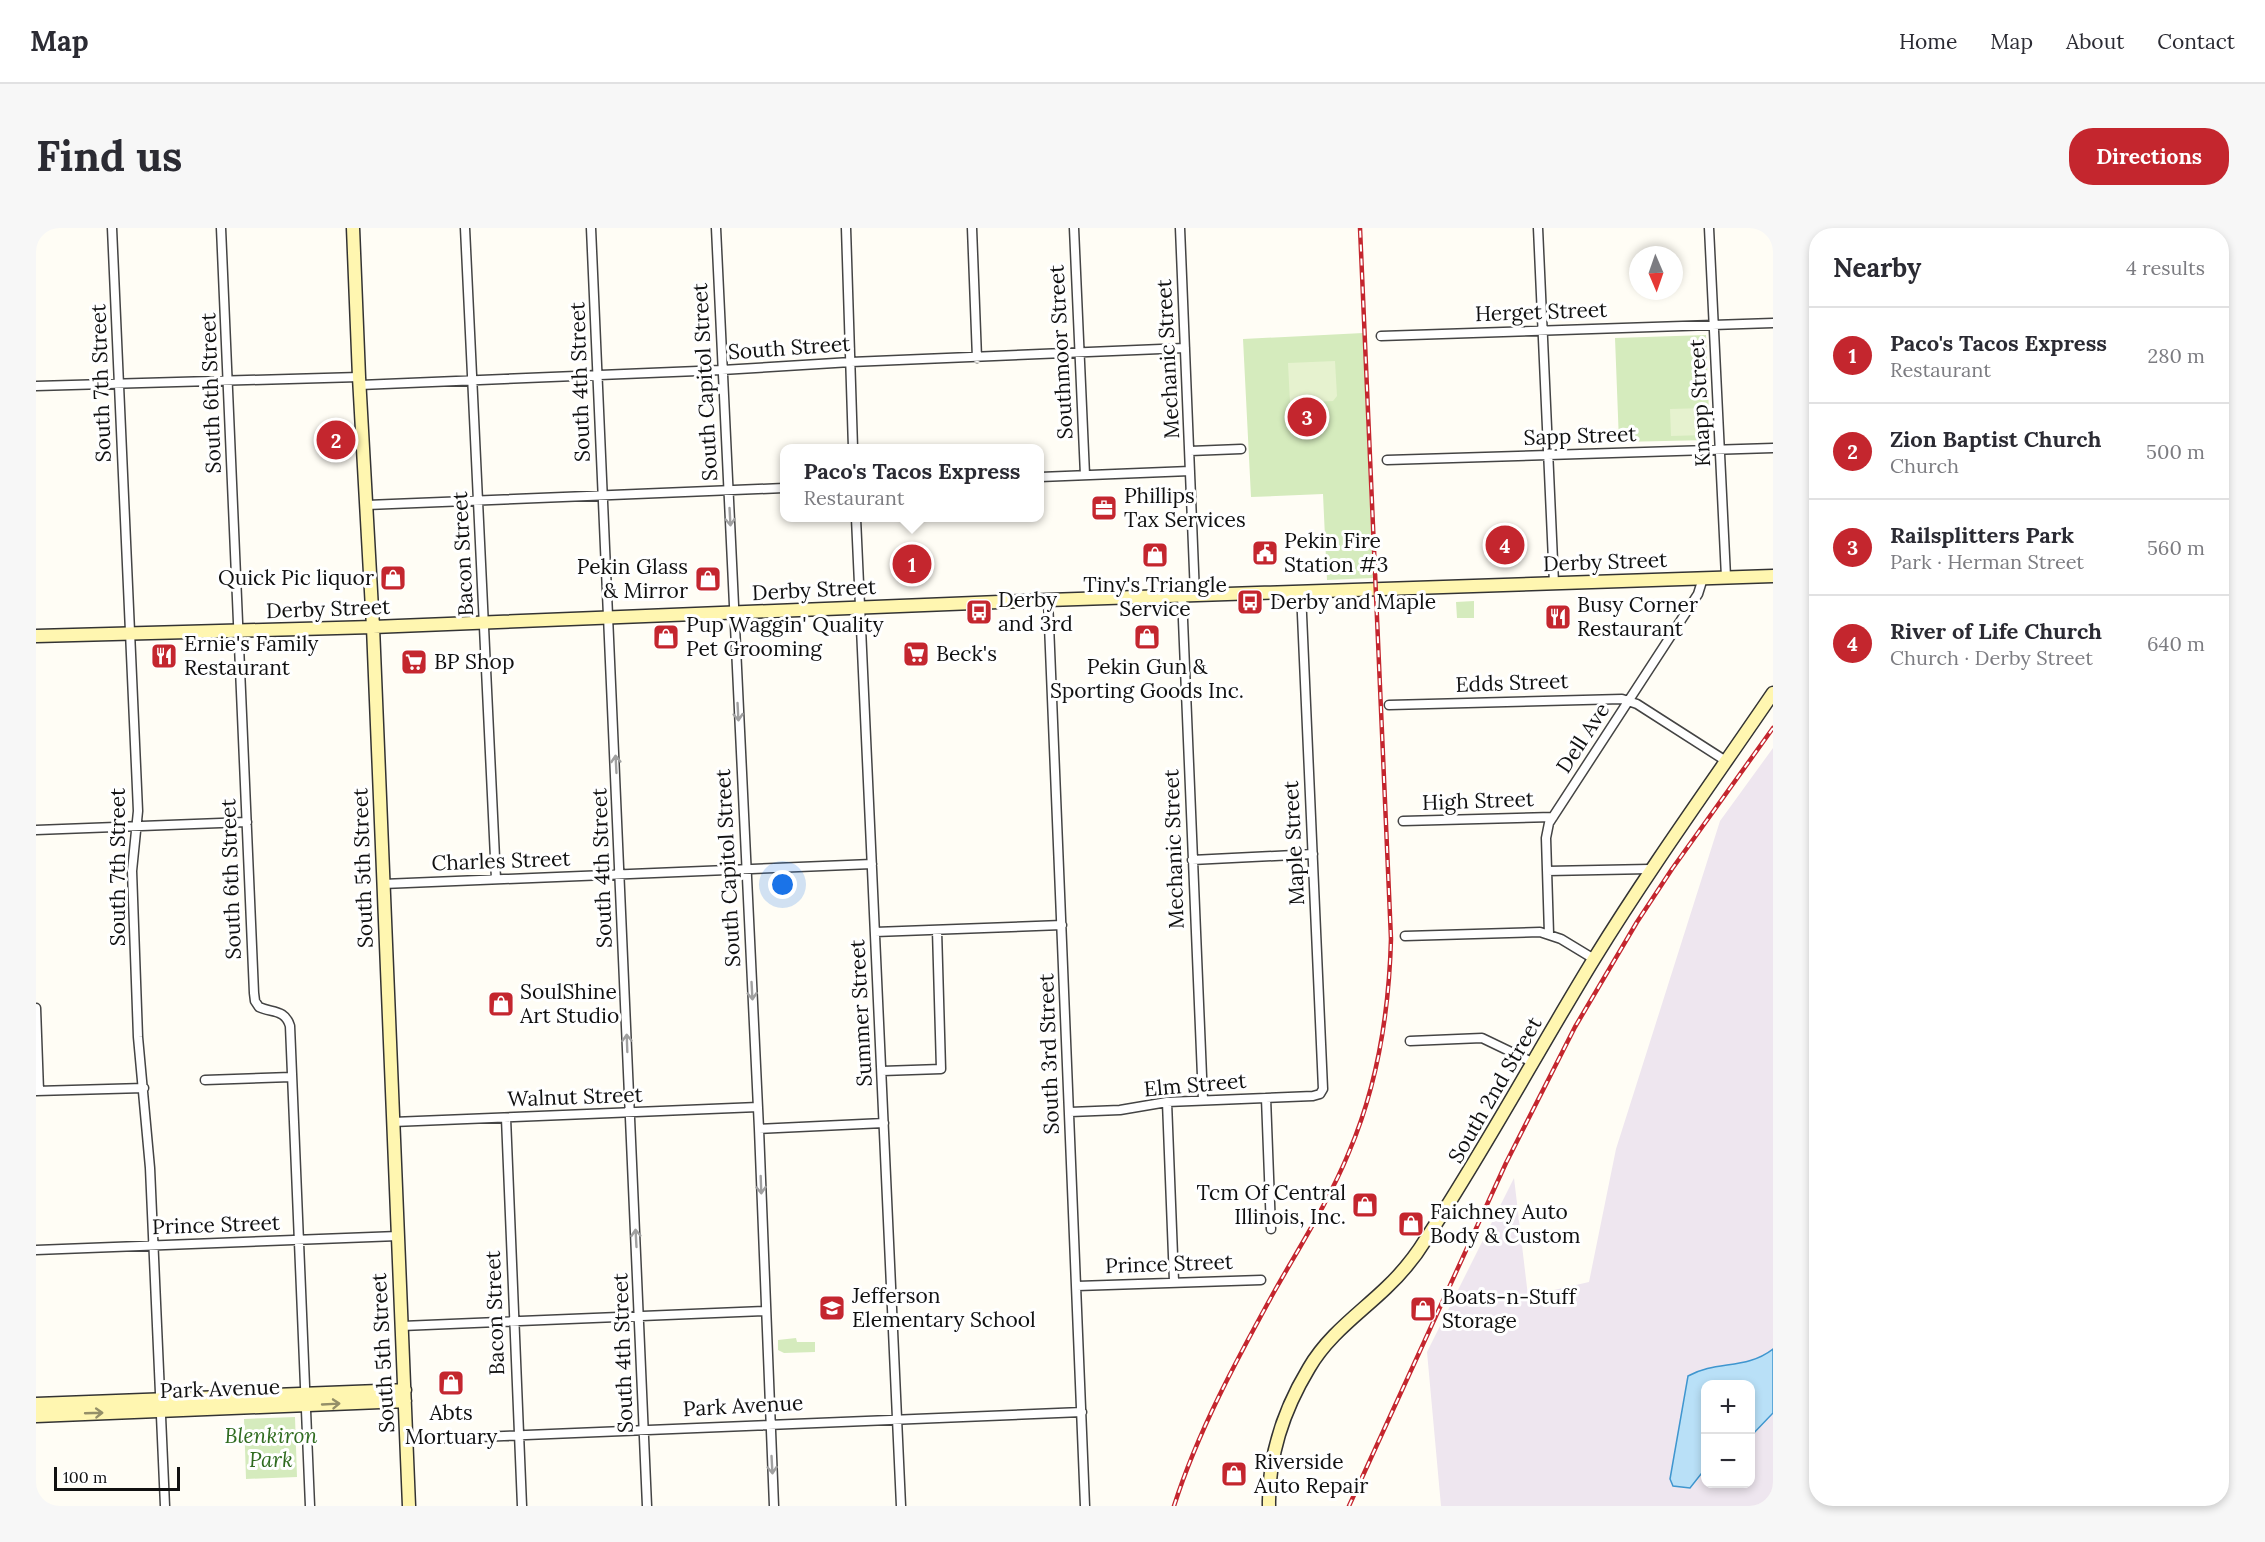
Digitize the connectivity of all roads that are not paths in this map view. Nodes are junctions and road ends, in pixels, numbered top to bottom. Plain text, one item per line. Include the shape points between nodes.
1 (112, 228) edge
2 (221, 228) edge
3 (353, 228) edge
4 (465, 228) edge
5 (591, 228) edge
6 (716, 228) edge
7 (846, 228) edge
8 (972, 228) edge
9 (1074, 228) edge
10 (1180, 228) edge
11 (1538, 228) edge
12 (1709, 228) edge
13 (1773, 323) edge
14 (1714, 325) junction
15 (1542, 330) junction
16 (1381, 336) dead end
17 (1185, 348) junction
18 (1079, 353) junction
19 (977, 358) junction
20 (851, 362) junction
21 (722, 370) junction
22 (598, 375) junction
23 (472, 380) junction
24 (228, 381) junction
25 (359, 381) junction
26 (119, 384) junction
27 (36, 386) edge
28 (853, 444) edge
29 (1773, 448) edge
30 (1241, 449) dead end
31 (1720, 449) junction
32 (1190, 451) junction
33 (1548, 455) junction
34 (1388, 460) dead end
35 (1190, 471) junction
36 (1085, 475) junction
37 (1044, 477) edge
38 (780, 488) edge
39 (729, 491) junction
40 (603, 496) junction
41 (479, 501) junction
42 (367, 505) junction
43 (856, 522) edge
44 (1773, 576) edge
45 (1726, 577) junction
46 (1703, 578) junction
47 (1554, 583) junction
48 (1301, 592) junction
49 (1182, 596) junction
50 (1195, 596) junction
51 (1048, 600) junction
52 (862, 608) junction
53 (733, 613) junction
54 (609, 618) junction
55 (485, 623) junction
56 (373, 627) junction
57 (239, 631) junction
58 (130, 634) junction
59 (36, 636) edge
60 (1773, 693) edge
61 (1629, 700) junction
62 (1389, 705) dead end
63 (1726, 761) junction
64 (1553, 817) junction
65 (1403, 821) dead end
66 (247, 822) junction
67 (137, 826) junction
68 (36, 830) edge
69 (1313, 854) junction
70 (1192, 860) junction
71 (872, 864) junction
72 (1650, 869) junction
73 (746, 870) junction
74 (1547, 871) junction
75 (621, 874) junction
76 (496, 879) junction
77 (383, 884) junction
78 (1062, 926) junction
79 (937, 930) junction
80 (875, 932) junction
81 (1549, 934) junction
82 (1405, 936) dead end
83 (1594, 959) junction
84 (36, 1008) edge
85 (1410, 1041) dead end
86 (1534, 1063) junction
87 (882, 1071) junction
88 (291, 1077) junction
89 (205, 1080) dead end
90 (144, 1088) junction
91 (38, 1091) edge
92 (1321, 1092) joint
93 (1266, 1098) junction
94 (1203, 1100) junction
95 (1167, 1102) junction
96 (758, 1107) junction
97 (1070, 1112) junction
98 (630, 1113) junction
99 (506, 1118) junction
100 (393, 1122) junction
101 (884, 1123) junction
102 (759, 1129) junction
103 (1271, 1229) dead end
104 (398, 1236) junction
105 (299, 1239) junction
106 (154, 1246) junction
107 (36, 1250) edge
108 (1261, 1280) dead end
109 (1174, 1281) junction
110 (1077, 1286) junction
111 (765, 1311) junction
112 (640, 1317) junction
113 (513, 1322) junction
114 (402, 1326) junction
115 (405, 1395) junction
116 (306, 1399) junction
117 (36, 1404) edge
118 (160, 1405) junction
119 (1082, 1412) junction
120 (36, 1416) edge
121 (896, 1419) junction
122 (770, 1424) junction
123 (645, 1430) junction
124 (519, 1436) junction
125 (407, 1440) junction
126 (165, 1506) edge
127 (310, 1506) edge
128 (410, 1506) edge
129 (522, 1506) edge
130 (647, 1506) edge
131 (774, 1506) edge
132 (901, 1506) edge
133 (1085, 1506) edge
134 (1269, 1506) edge

1 - 26 street, South 7th Street
2 - 24 street, South 6th Street
3 - 25 main road, South 5th Street
4 - 23 street, Bacon Street
5 - 22 street, South 4th Street
6 - 21 street, South Capitol Street
7 - 20 street
8 - 19 street
9 - 18 street, Southmoor Street
10 - 17 street, Mechanic Street
11 - 15 street
12 - 14 street, Knapp Street
13 - 14 street, Herget Street
14 - 15 street, Herget Street
14 - 31 street, Knapp Street
15 - 16 street, Herget Street
15 - 33 street
17 - 18 street, South Street
17 - 32 street, Mechanic Street
18 - 19 street, South Street
18 - 36 street, Southmoor Street
19 - 20 street, South Street
20 - 21 street, South Street
20 - 28 street
21 - 22 street, South Street
21 - 39 street, South Capitol Street
22 - 23 street, South Street
22 - 40 street, South 4th Street
23 - 25 street, South Street
23 - 41 street, Bacon Street
24 - 25 street, South Street
24 - 26 street, South Street
24 - 57 street, South 6th Street
25 - 42 main road, South 5th Street
26 - 27 street, South Street
26 - 58 street, South 7th Street
29 - 31 street, Sapp Street
30 - 32 street
31 - 33 street, Sapp Street
31 - 45 street, Knapp Street
32 - 35 street, Mechanic Street
33 - 34 street, Sapp Street
33 - 47 street
35 - 36 street
35 - 50 street, Mechanic Street
36 - 37 street
38 - 39 street
39 - 40 street
39 -> 53 street, South Capitol Street
40 - 41 street
40 - 54 street, South 4th Street
41 - 42 street
41 - 55 street, Bacon Street
42 - 56 main road, South 5th Street
43 - 52 street, Summer Street
44 - 45 main road, Derby Street
45 - 46 main road, Derby Street
46 - 47 main road, Derby Street
46 - 61 street, Dell Ave via 1698,594
47 - 48 main road, Derby Street
48 - 50 main road, Derby Street
48 - 69 street, Maple Street
49 - 50 main road, Derby Street
49 - 51 main road, Derby Street
49 - 70 street, Mechanic Street
51 - 52 main road, Derby Street
51 - 78 street, South 3rd Street
52 - 53 main road, Derby Street
52 - 71 street, Summer Street
53 - 54 main road, Derby Street
53 -> 73 street, South Capitol Street
54 - 55 main road, Derby Street
75 -> 54 street, South 4th Street
55 - 56 main road, Derby Street
55 - 76 street, Bacon Street
56 - 57 main road, Derby Street
56 - 77 main road, South 5th Street
57 - 58 main road, Derby Street
57 - 66 street, South 6th Street
58 - 59 main road, Derby Street
58 - 67 street, South 7th Street
60 - 63 main road, South 2nd Street
61 - 62 street, Edds Street
61 - 63 street, Edds Street
61 - 64 street, Dell Ave
63 - 72 main road, South 2nd Street
64 - 65 street, High Street
64 - 74 street, Dell Ave via 1546,837
66 - 67 street
66 - 88 street, South 6th Street via 255,1000 262,1009 281,1012 288,1018
67 - 68 street
67 - 90 street, South 7th Street via 132,871 138,1037
69 - 70 street
69 - 92 street, Maple Street
70 - 94 street, Mechanic Street
71 - 73 street, Charles Street
71 - 80 street, Summer Street
72 - 74 street
72 - 83 main road, South 2nd Street
73 - 75 street, Charles Street
73 -> 96 street, South Capitol Street
74 - 81 street, Dell Ave
75 - 76 street, Charles Street
98 -> 75 street, South 4th Street
76 - 77 street, Charles Street
77 - 100 main road, South 5th Street
78 - 79 street
78 - 97 street, South 3rd Street
79 - 80 street
79 - 87 street via 940,1069
80 - 87 street, Summer Street
81 - 82 street
81 - 83 street
83 - 86 main road, South 2nd Street
84 - 91 street
85 - 86 street via 1480,1038
86 - 134 main road, South 2nd Street via 1419,1250 1397,1277 1333,1337 1310,1366 1288,1407 1275,1444
87 - 101 street, Summer Street
88 - 89 street
88 - 105 street, South 6th Street
90 - 91 street
90 - 106 street, South 7th Street
92 - 93 street, Elm Street via 1313,1096
93 - 94 street, Elm Street
93 - 103 street
94 - 95 street, Elm Street
95 - 97 street, Elm Street via 1120,1110
95 - 109 street
96 - 98 street, Walnut Street
96 - 102 street, South Capitol Street
97 - 110 street, South 3rd Street
98 - 99 street, Walnut Street
112 -> 98 street, South 4th Street
99 - 100 street, Walnut Street
99 - 113 street, Bacon Street
100 - 104 main road, South 5th Street
101 - 102 street
101 - 121 street, Summer Street
102 -> 111 street, South Capitol Street
104 - 105 street, Prince Street
104 - 114 main road, South 5th Street
105 - 106 street, Prince Street
105 - 116 street, South 6th Street
106 - 107 street, Prince Street
106 - 118 street, South 7th Street
108 - 109 street, Prince Street
109 - 110 street, Prince Street
110 - 119 street, South 3rd Street
111 - 112 street
111 - 122 street, South Capitol Street
112 - 113 street
112 - 123 street, South 4th Street
113 - 114 street
113 - 124 street, Bacon Street
114 - 115 main road, South 5th Street
115 - 116 main road, Park Avenue
115 - 125 main road, South 5th Street
116 - 118 main road, Park Avenue
116 - 127 street, South 6th Street
117 - 118 main road, Park Avenue
120 -> 118 main road, Park Avenue
118 - 126 street, South 7th Street
119 - 121 street, Park Avenue
119 - 133 street, South 3rd Street
121 - 122 street, Park Avenue
121 - 132 street, Summer Street
122 - 123 street, Park Avenue
122 -> 131 street, South Capitol Street
123 - 124 street, Park Avenue
123 - 130 street, South 4th Street
124 - 125 street, Park Avenue
124 - 129 street, Bacon Street
125 - 128 main road, South 5th Street

